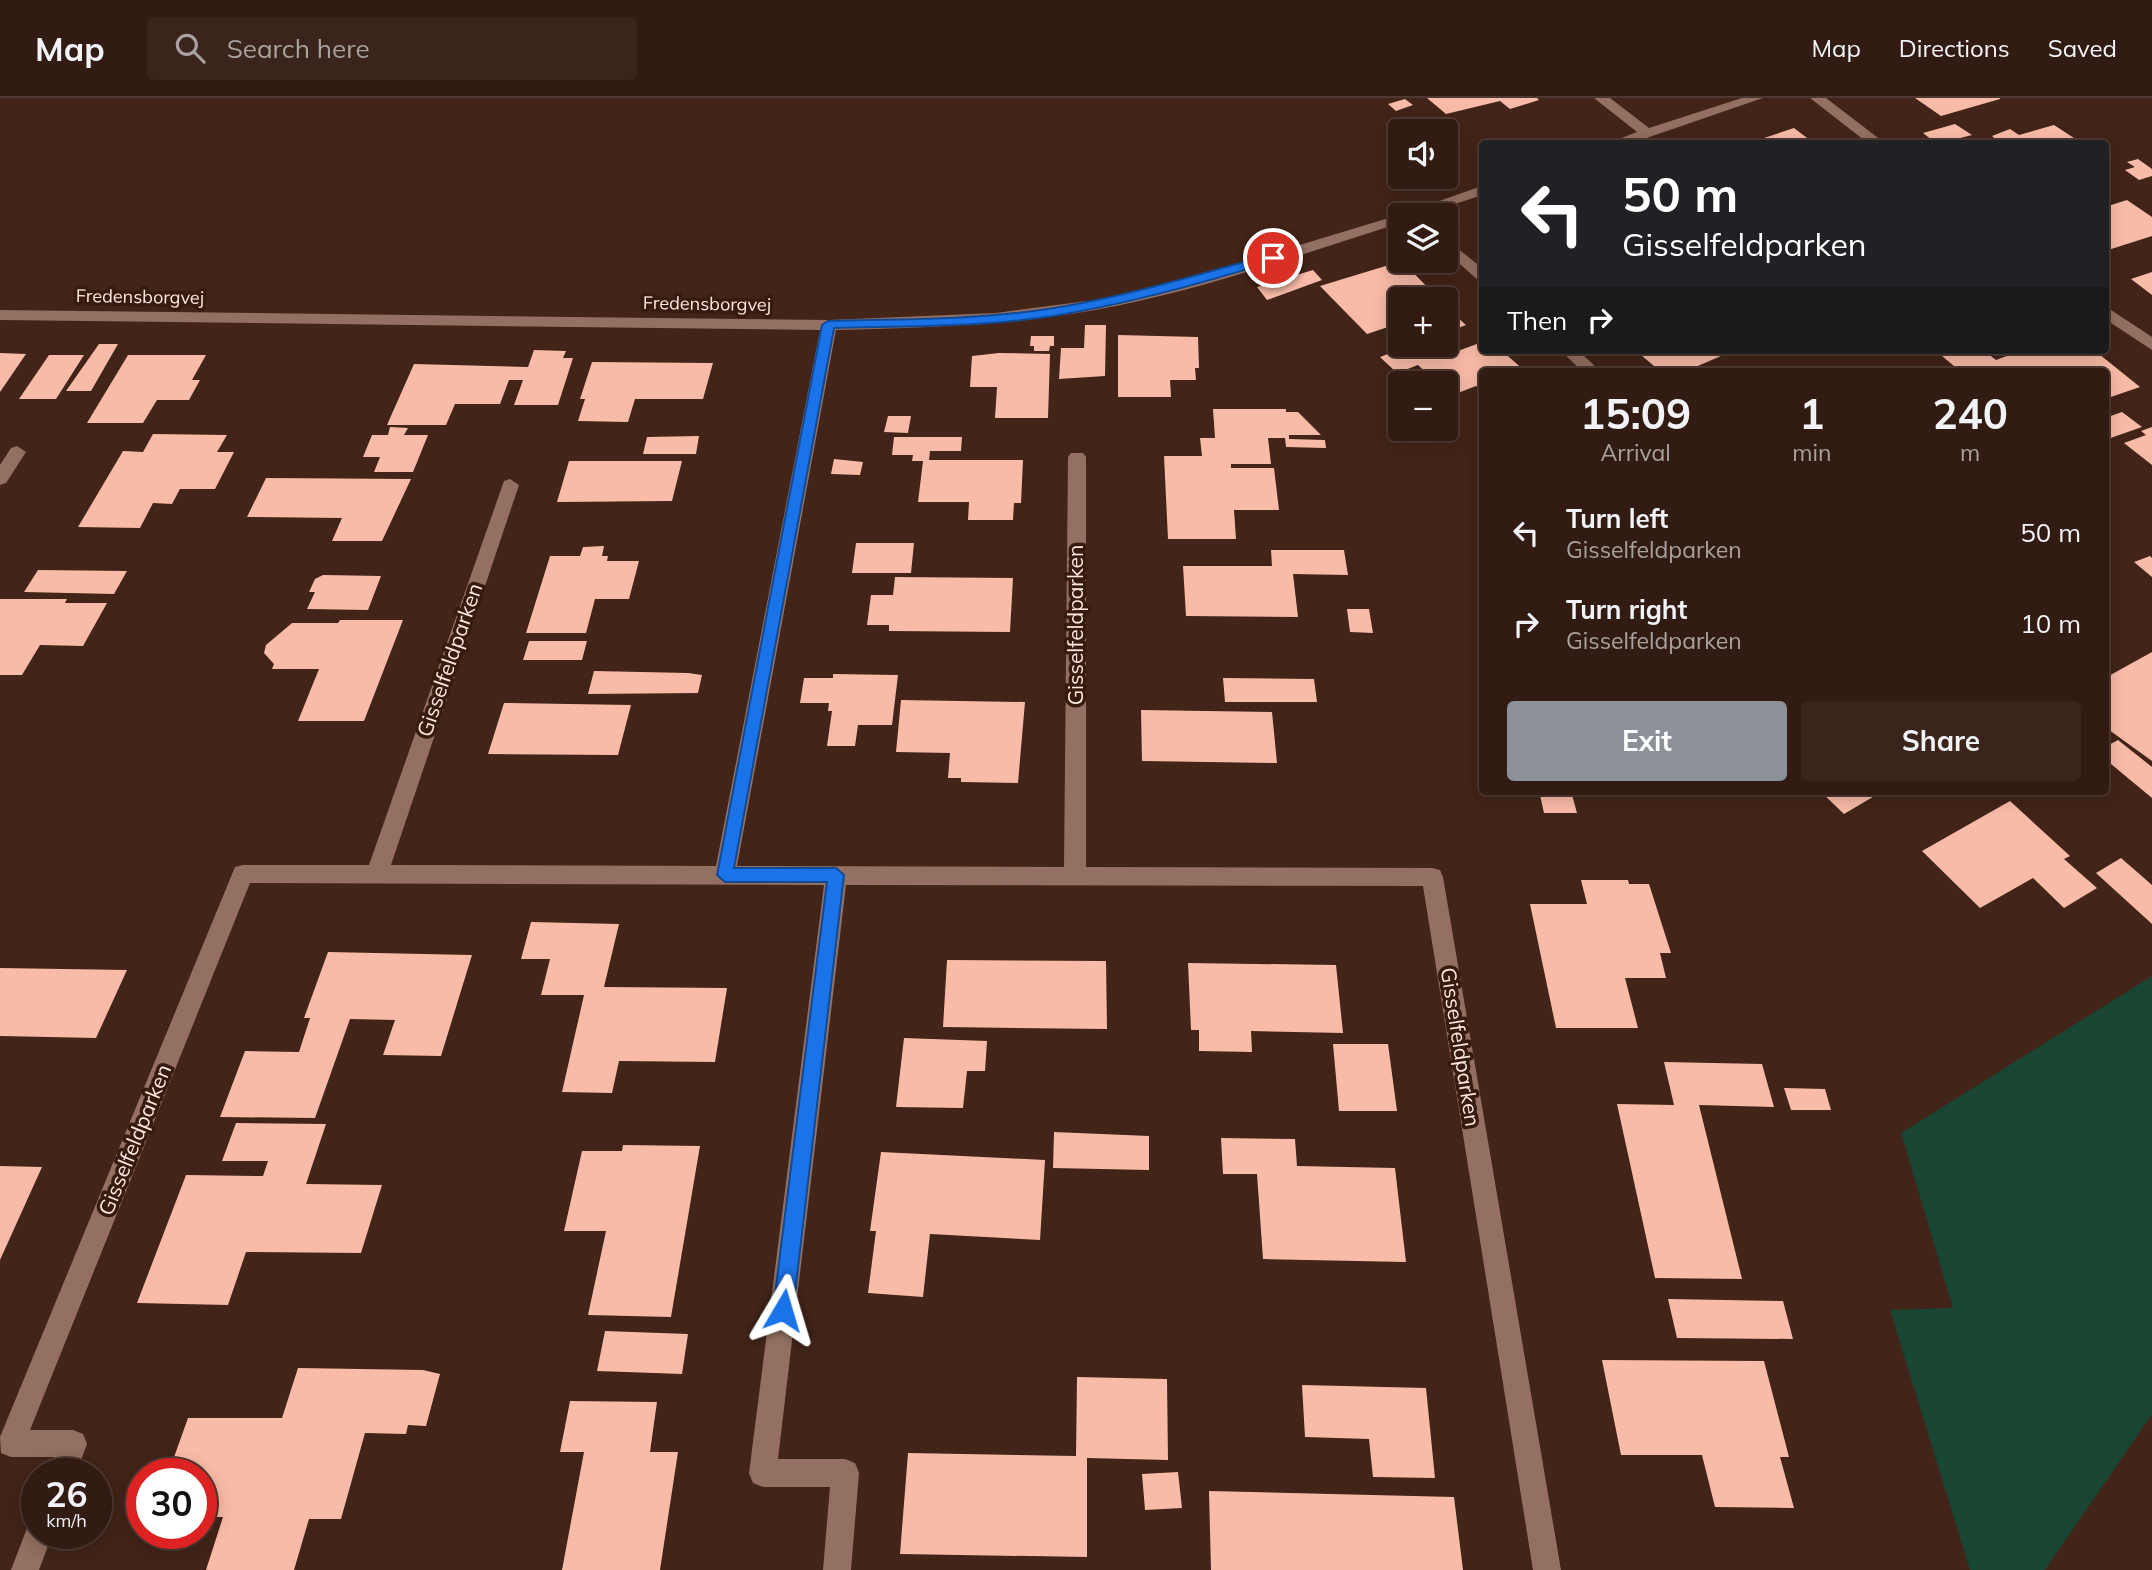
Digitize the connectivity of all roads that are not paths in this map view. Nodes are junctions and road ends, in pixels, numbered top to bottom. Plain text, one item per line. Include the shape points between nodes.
1 (1601, 98) edge
2 (1756, 98) edge
3 (1817, 98) edge
4 (1646, 132) junction
5 (1624, 140) edge
6 (1874, 140) edge
7 (1479, 191) edge
8 (1445, 203) edge
9 (1388, 222) edge
10 (1458, 255) edge
11 (1479, 273) edge
12 (2109, 314) edge
13 (0, 315) edge
14 (828, 325) junction
15 (2152, 345) edge
16 (1573, 354) edge
17 (1589, 368) edge
18 (17, 452) dead end
19 (1077, 457) dead end
20 (0, 479) edge
21 (510, 485) dead end
22 (377, 874) junction
23 (725, 875) junction
24 (836, 875) junction
25 (1075, 876) junction
26 (68, 1458) edge
27 (33, 1549) edge
28 (24, 1570) edge
29 (837, 1570) edge
30 (1547, 1570) edge

1 - 4 street
2 - 4 street
3 - 6 street
4 - 5 street
7 - 8 street
9 - 14 street, Fredensborgvej via 1196,281 1052,312
10 - 11 street
12 - 15 street
13 - 14 street, Fredensborgvej
14 - 23 street
16 - 17 street
18 - 20 street
19 - 25 street, Gisselfeldparken
21 - 22 street, Gisselfeldparken
22 - 23 street, Gisselfeldparken
22 - 26 street, Gisselfeldparken via 243,874 11,1443 73,1444
23 - 24 street, Gisselfeldparken
24 - 25 street, Gisselfeldparken
24 - 29 street via 763,1473 845,1473
25 - 30 street, Gisselfeldparken via 1432,877
27 - 28 street

